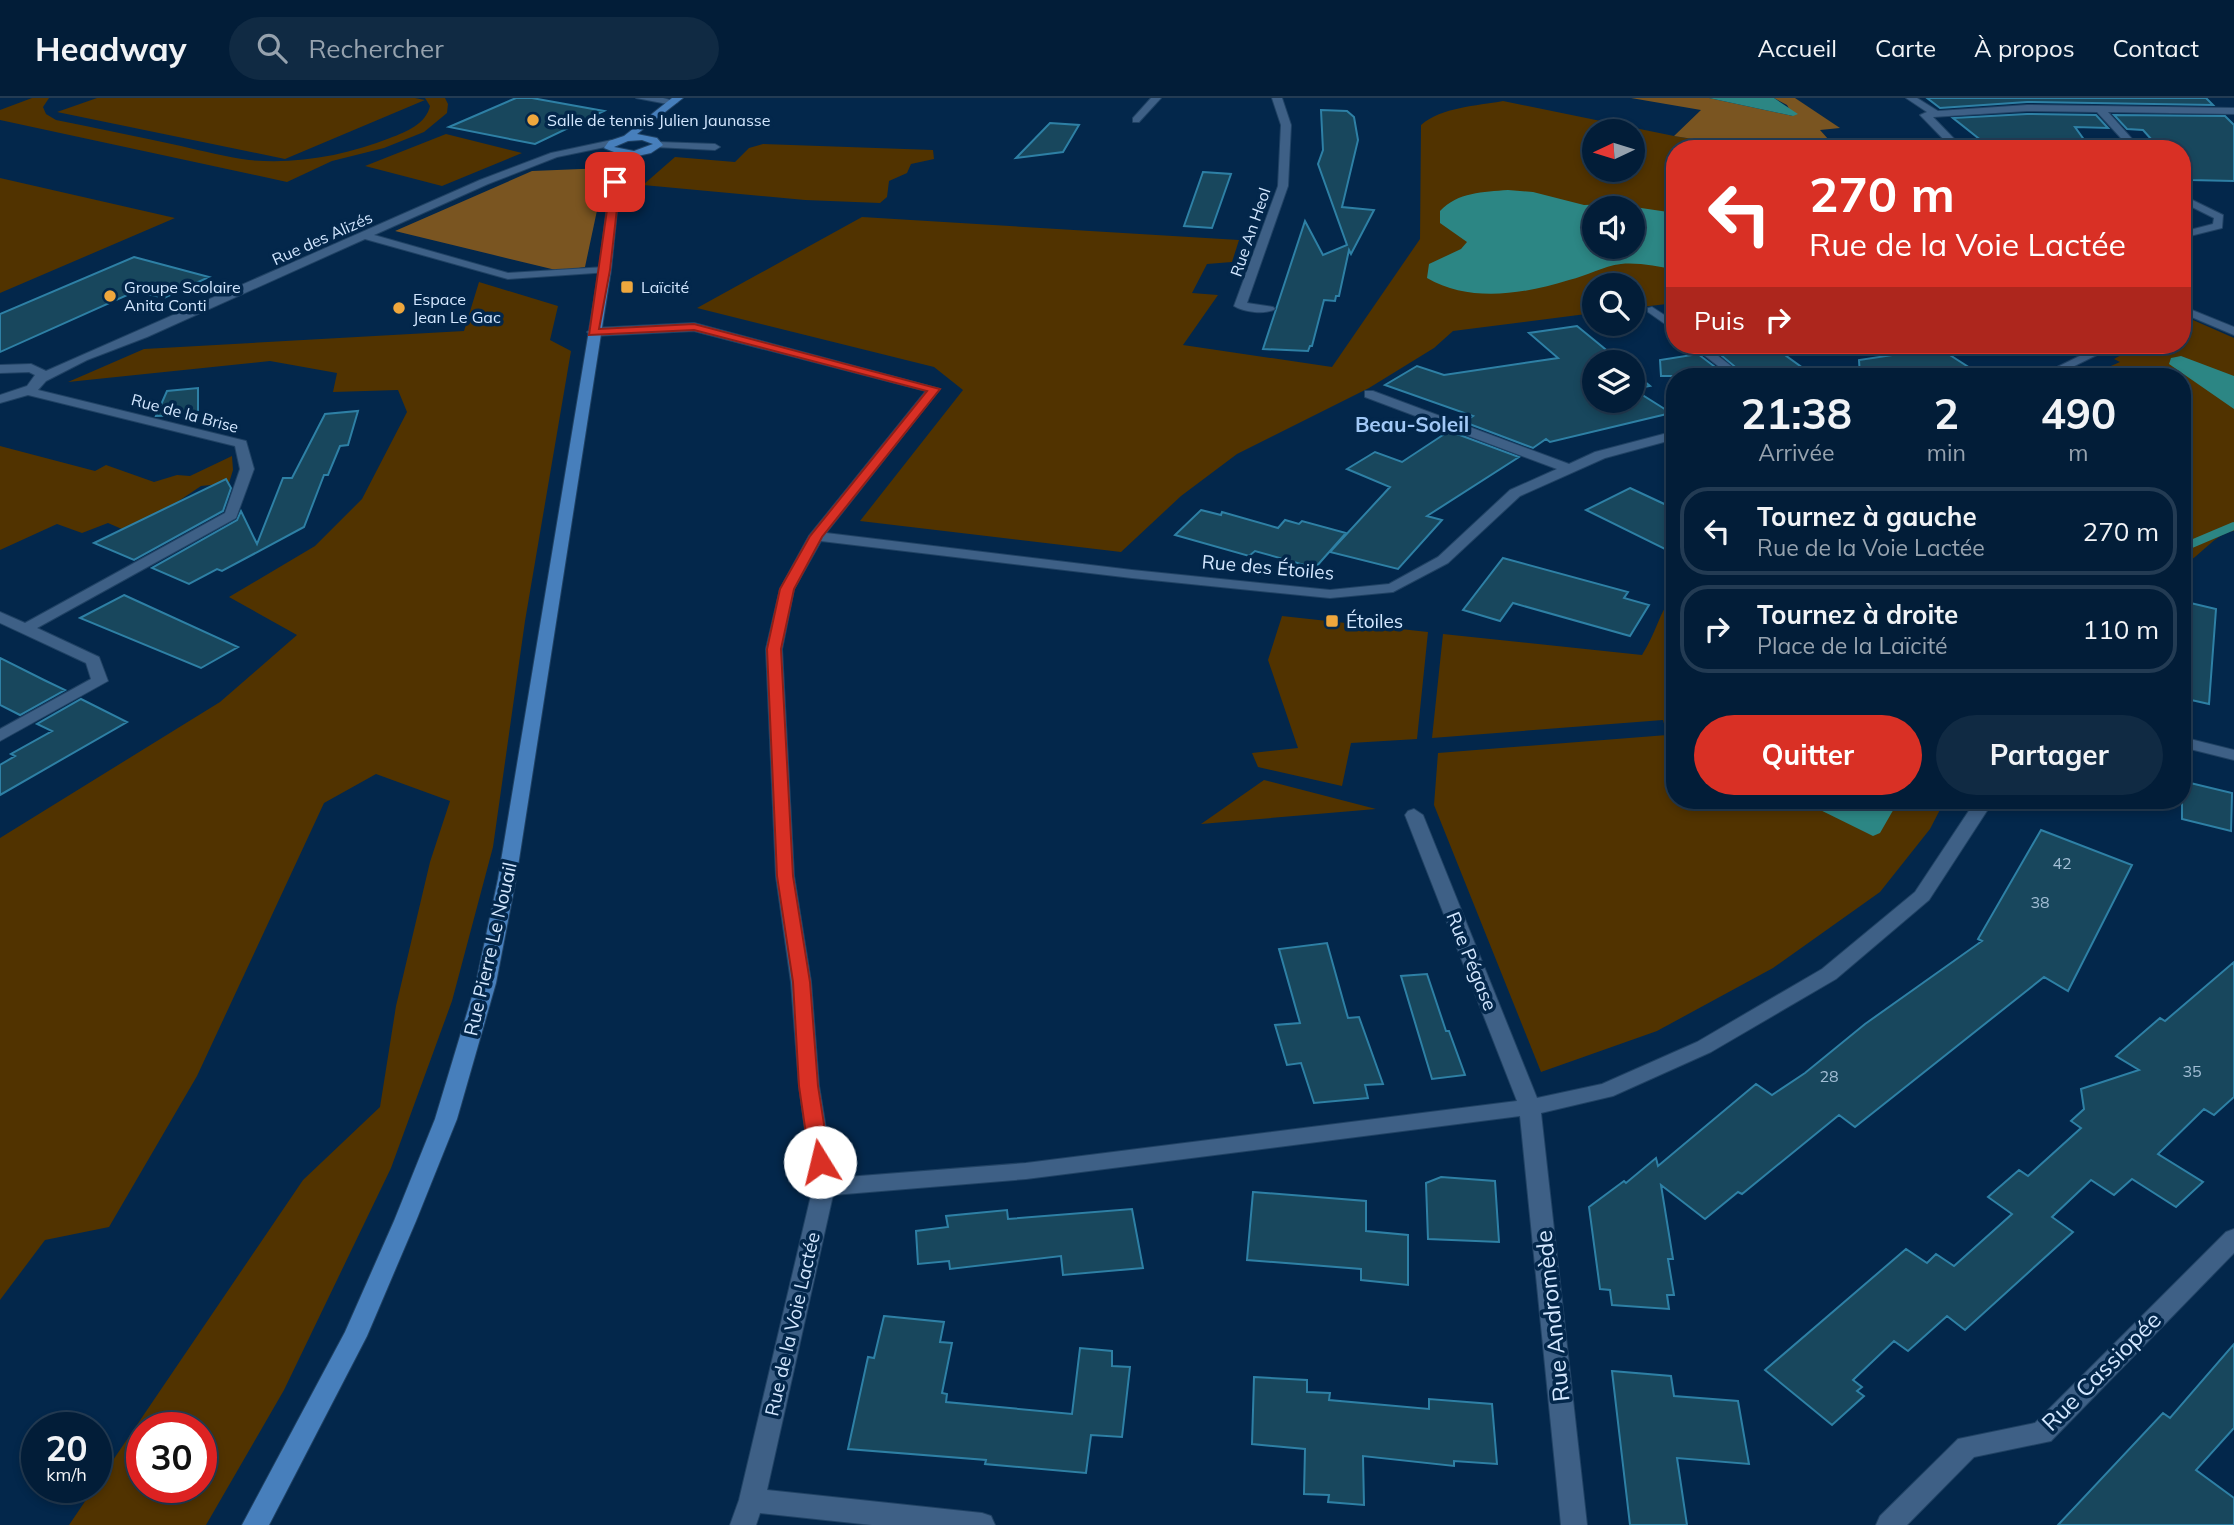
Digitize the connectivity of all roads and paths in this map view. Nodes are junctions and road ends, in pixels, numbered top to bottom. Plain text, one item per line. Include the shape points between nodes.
1 (641, 98) edge
2 (1156, 98) edge
3 (1277, 98) edge
4 (1911, 98) edge
5 (676, 100) edge
6 (2099, 108) junction
7 (2234, 111) edge
8 (1930, 114) junction
9 (1136, 120) dead end
10 (645, 125) junction
11 (626, 138) junction
12 (1952, 140) edge
13 (2128, 140) edge
14 (654, 141) junction
15 (715, 146) dead end
16 (612, 147) junction
17 (630, 154) junction
18 (2191, 203) edge
19 (2191, 233) edge
20 (365, 236) junction
21 (605, 270) junction
22 (1269, 309) dead end
23 (1652, 310) dead end
24 (2191, 313) edge
25 (1666, 321) edge
26 (2234, 331) edge
27 (593, 332) junction
28 (1709, 354) edge
29 (2091, 354) edge
30 (83, 357) junction
31 (31, 368) junction
32 (1727, 368) edge
33 (2062, 368) edge
34 (0, 369) edge
35 (42, 378) junction
36 (27, 391) junction
37 (1369, 394) dead end
38 (0, 399) edge
39 (1666, 437) edge
40 (1567, 468) junction
41 (816, 536) junction
42 (0, 617) edge
43 (26, 628) junction
44 (0, 736) edge
45 (2191, 744) edge
46 (2234, 755) edge
47 (1979, 809) edge
48 (1414, 815) dead end
49 (1530, 1107) junction
50 (824, 1187) junction
51 (2234, 1238) edge
52 (752, 1500) junction
53 (255, 1525) edge
54 (743, 1525) edge
55 (982, 1525) edge
56 (1574, 1525) edge
57 (1889, 1525) edge

1 - 5 street
2 - 9 street
3 - 22 street, Rue An Heol via 1286,125 1283,186 1240,306
4 - 8 street
5 - 10 street
6 - 7 street
6 - 8 street
6 - 13 street
8 - 12 street
10 - 11 street
10 - 14 street
11 - 14 street
11 - 16 street
14 - 15 street
14 - 17 street via 645,152
16 - 17 street
16 - 20 street, Rue des Alizés via 554,155
17 - 21 street via 615,182
18 - 19 street via 2219,217 2218,226
20 - 21 street via 508,276
20 - 30 street, Rue des Alizés
21 - 27 street, Rue Pierre Le Nouail
23 - 25 street
24 - 26 street
27 - 41 street, Rue de la Voie Lactée via 694,327 934,389
27 - 53 street, Rue Pierre Le Nouail via 507,879 482,995 446,1119 405,1221 355,1336
28 - 32 street
29 - 33 street
30 - 31 street, Rue des Alizés
30 - 35 street, Rue des Alizés
31 - 34 street, Rue des Alizés
31 - 35 street
35 - 36 street, Rue des Alizés
36 - 38 street
36 - 43 street, Rue de la Brise via 242,444 247,469 231,515
37 - 40 street
39 - 40 street, Rue des Étoiles
40 - 41 street, Rue des Étoiles via 1515,494 1443,560 1393,588 1330,594
41 - 50 street, Rue de la Voie Lactée via 787,589 774,649 785,876 802,982 809,1086
42 - 43 street
43 - 44 street via 93,660 100,681
45 - 46 street
47 - 49 street via 1922,896 1829,974 1704,1047 1606,1091
48 - 49 street, Rue Pégase
49 - 50 street via 1026,1171
49 - 56 street, Rue Andromède
50 - 52 street, Rue de la Voie Lactée
51 - 57 street, Rue Cassiopée via 2042,1433 1967,1447
52 - 54 street, Rue de la Voie Lactée
52 - 55 street

